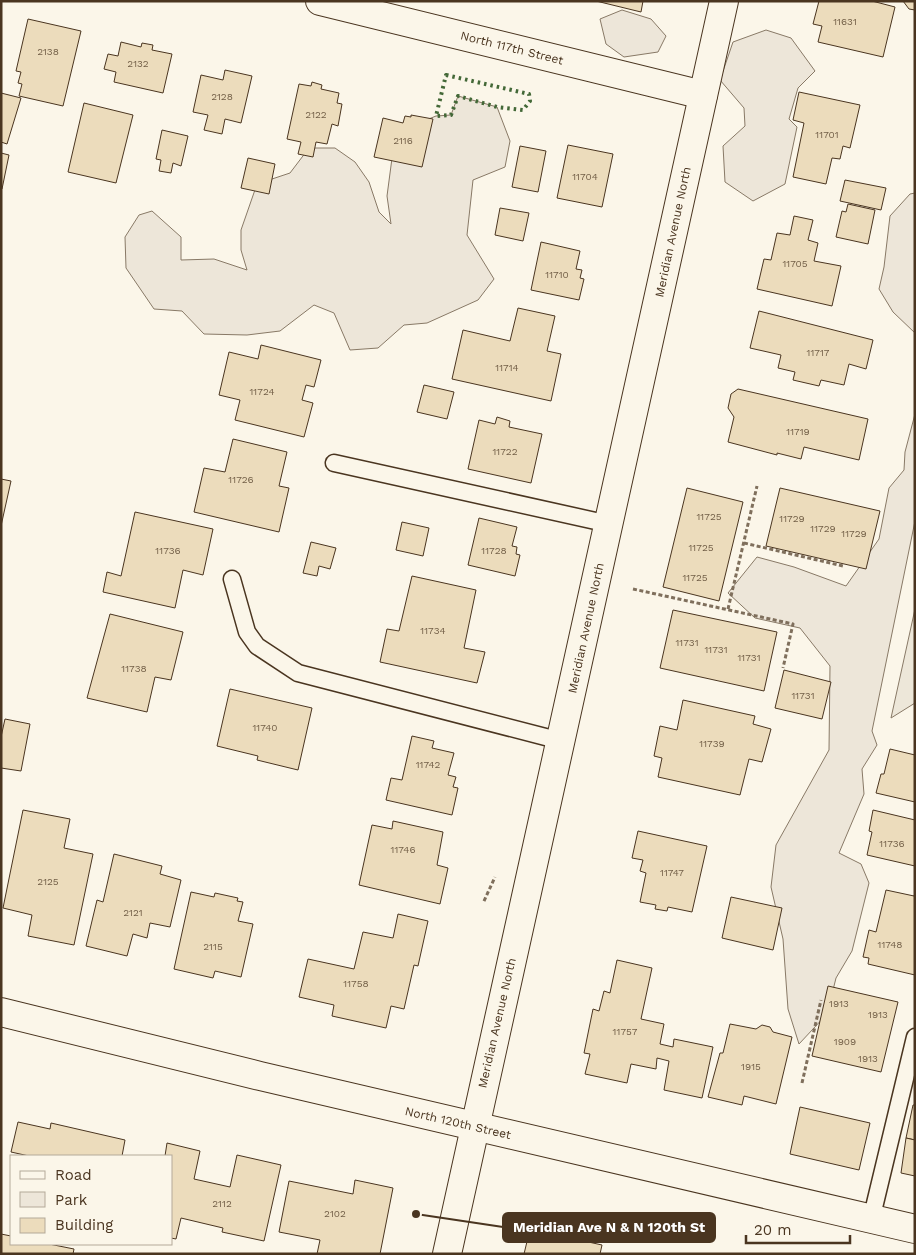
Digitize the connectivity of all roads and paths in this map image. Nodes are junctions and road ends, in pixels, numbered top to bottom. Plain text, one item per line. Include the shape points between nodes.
1 (320, 1) edge
2 (724, 1) edge
3 (703, 95) junction
4 (334, 462) dead end
5 (757, 486) dead end
6 (609, 524) junction
7 (744, 543) junction
8 (843, 566) dead end
9 (232, 579) dead end
10 (633, 589) dead end
11 (728, 609) junction
12 (782, 668) dead end
13 (561, 741) junction
14 (821, 1000) dead end
15 (1, 1012) edge
16 (915, 1037) edge
17 (802, 1083) dead end
18 (475, 1126) junction
19 (872, 1220) junction
20 (915, 1229) edge
21 (447, 1254) edge

1 - 3 street, North 117th Street
2 - 3 street, Meridian Avenue North
3 - 6 street, Meridian Avenue North
4 - 6 lane
5 - 7 path
6 - 13 street, Meridian Avenue North
7 - 8 path
7 - 11 path
9 - 13 lane via 246,632 257,646 298,673
10 - 11 path
11 - 12 path via 793,624
13 - 18 street, Meridian Avenue North
14 - 17 path
15 - 18 street, North 120th Street
16 - 19 lane
18 - 19 street, North 120th Street
18 - 21 street, Meridian Avenue North
19 - 20 street, North 120th Street

